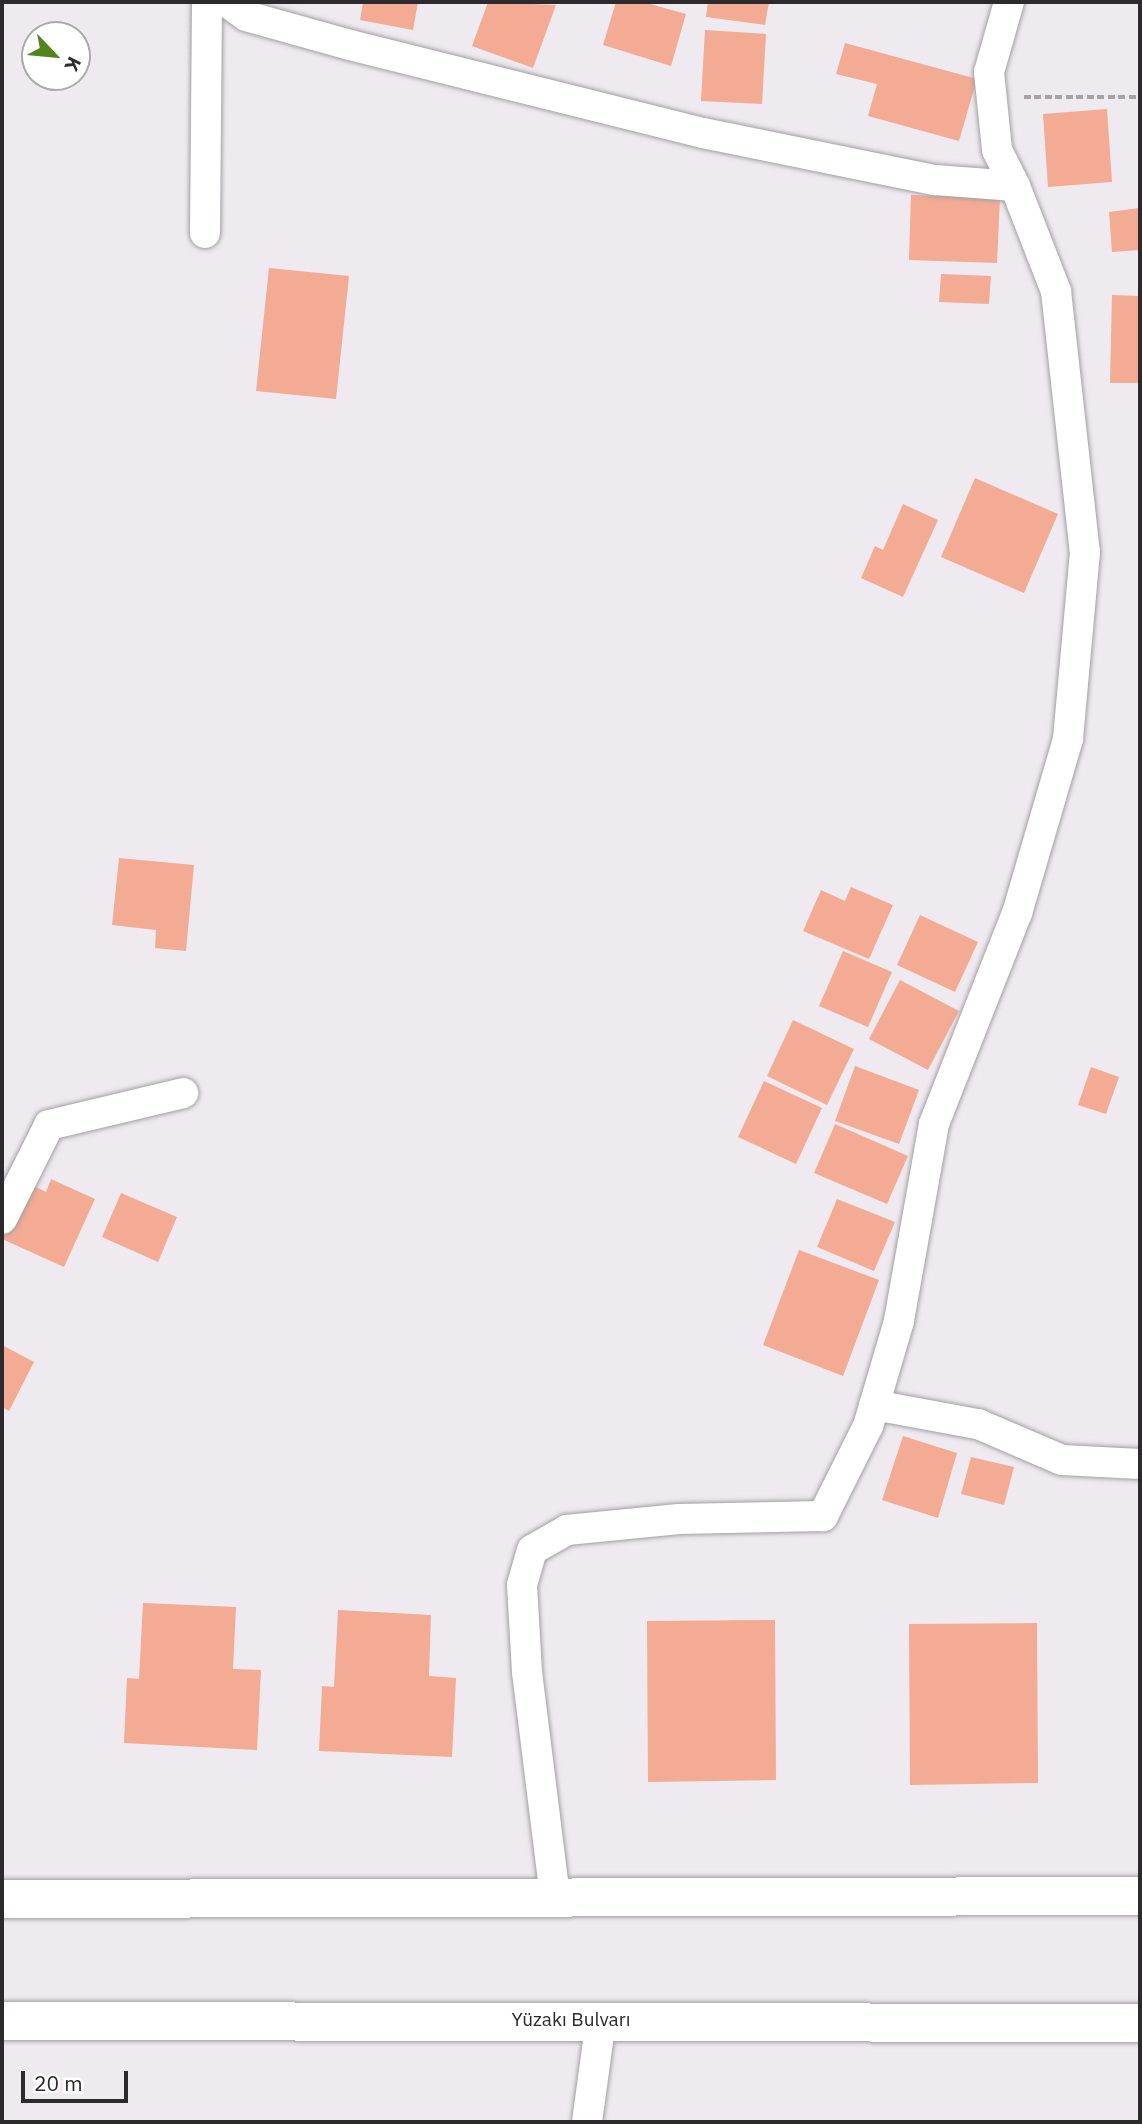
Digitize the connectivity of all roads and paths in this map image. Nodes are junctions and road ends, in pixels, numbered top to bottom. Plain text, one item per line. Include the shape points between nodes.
1 (207, 2) edge
2 (227, 2) edge
3 (1009, 2) edge
4 (992, 97) junction
5 (1140, 97) edge
6 (1015, 186) junction
7 (205, 233) dead end
8 (183, 1093) dead end
9 (2, 1219) edge
10 (874, 1405) junction
11 (1140, 1464) edge
12 (1140, 1896) edge
13 (555, 1897) junction
14 (2, 1899) edge
15 (601, 2020) junction
16 (2, 2021) edge
17 (1140, 2023) edge
18 (587, 2122) edge

1 - 7 street
2 - 6 street via 246,16 350,45 703,133 934,180
3 - 4 street via 989,72
4 - 5 path
4 - 6 street via 997,150
6 - 10 street via 1056,290 1085,552 1068,739 1017,913 934,1124 900,1321
8 - 9 street via 49,1125
10 - 11 street via 978,1424 1062,1460
10 - 13 street via 823,1516 679,1519 568,1531 532,1550 522,1585 527,1672
12 - 13 main road
13 - 14 main road
15 - 16 main road, Yüzakı Bulvarı
15 - 17 main road, Yüzakı Bulvarı
15 - 18 street

